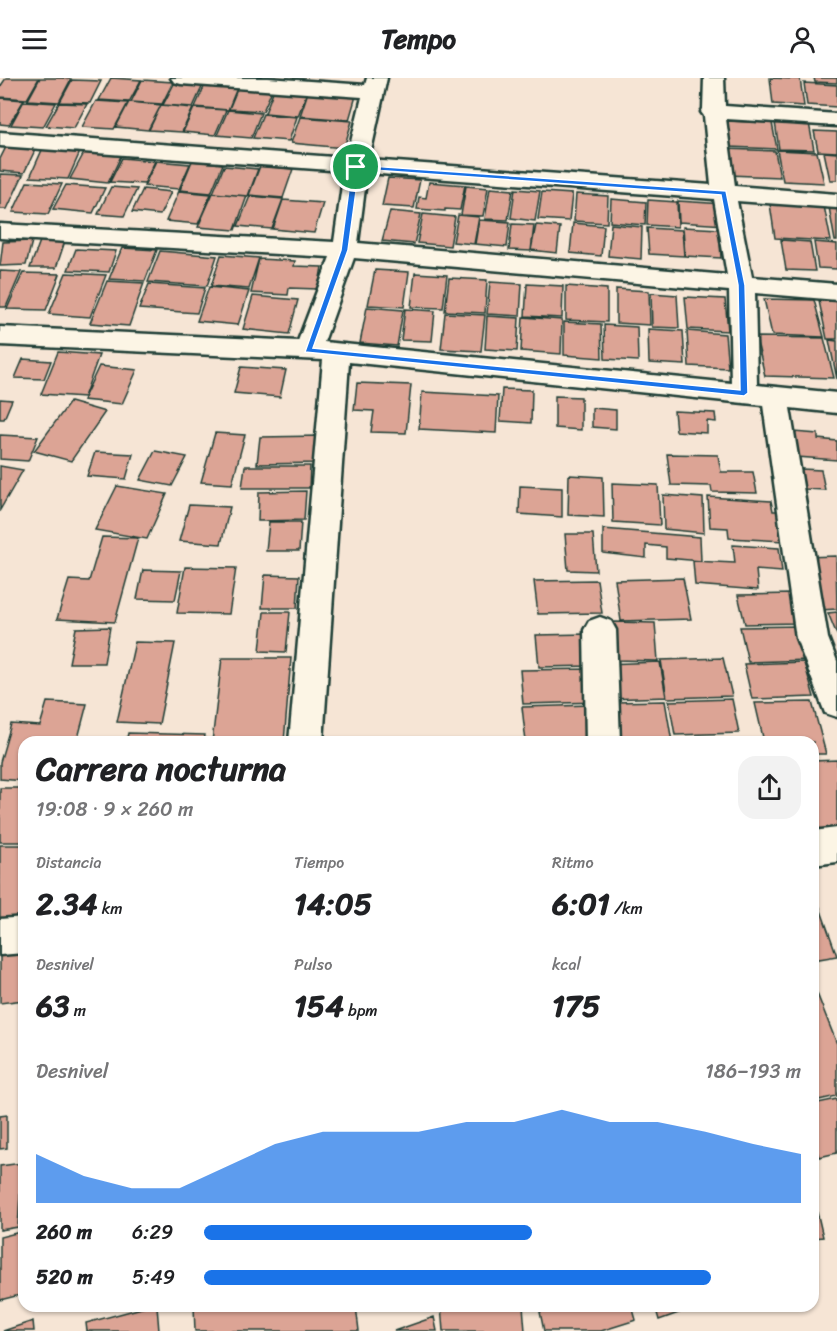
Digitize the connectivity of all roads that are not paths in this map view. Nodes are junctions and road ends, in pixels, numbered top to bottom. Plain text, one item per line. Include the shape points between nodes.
1 (181, 78) edge
2 (714, 78) edge
3 (375, 85) edge
4 (712, 112) junction
5 (837, 120) edge
6 (0, 140) edge
7 (356, 167) junction
8 (724, 193) junction
9 (837, 201) edge
10 (0, 231) edge
11 (345, 250) junction
12 (741, 285) junction
13 (837, 292) edge
14 (0, 336) edge
15 (308, 350) junction
16 (337, 352) junction
17 (744, 393) junction
18 (777, 397) junction
19 (837, 403) edge
20 (600, 630) dead end
21 (837, 703) edge
22 (306, 736) edge
23 (603, 736) edge
24 (837, 845) edge
25 (819, 847) edge
26 (18, 936) edge
27 (0, 937) edge

1 - 3 street
2 - 4 street
3 - 7 street
4 - 5 street
4 - 8 street
6 - 7 street
7 - 8 street
7 - 11 street
8 - 9 street
8 - 12 street
10 - 11 street
11 - 12 street
11 - 15 street
12 - 13 street
12 - 17 street
14 - 15 street
15 - 16 street
16 - 17 street
16 - 22 street
17 - 18 street
18 - 19 street
18 - 21 street via 812,638
20 - 23 street
24 - 25 street
26 - 27 street

